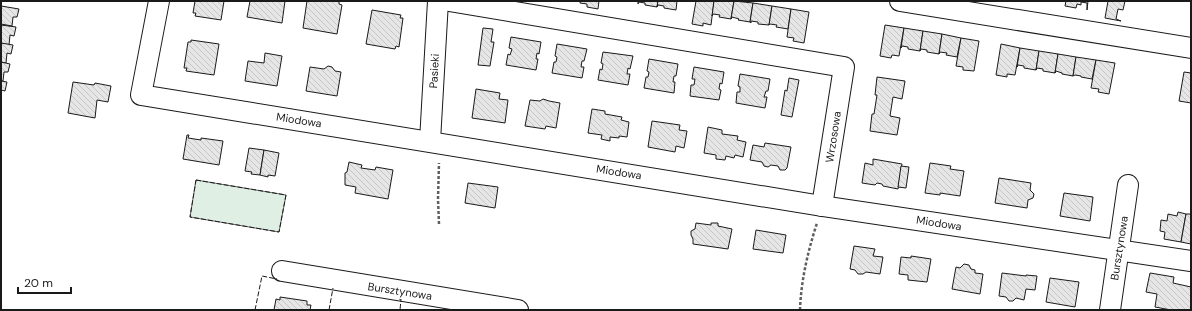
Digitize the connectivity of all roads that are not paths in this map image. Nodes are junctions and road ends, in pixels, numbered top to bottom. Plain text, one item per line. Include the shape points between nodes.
1 (159, 1) edge
2 (438, 1) edge
3 (449, 1) edge
4 (900, 1) edge
5 (1191, 48) edge
6 (430, 141) junction
7 (1128, 185) dead end
8 (822, 206) junction
9 (1119, 251) junction
10 (1191, 261) edge
11 (282, 271) dead end
12 (414, 302) edge
13 (518, 310) edge
14 (1110, 310) edge

1 - 6 street, Miodowa via 141,95
2 - 6 street, Pasieki
3 - 8 street, Wrzosowa via 844,67
4 - 5 street
6 - 8 street, Miodowa
7 - 9 street, Bursztynowa
8 - 9 street, Miodowa
9 - 10 street, Miodowa
9 - 14 street, Bursztynowa
11 - 12 street, Bursztynowa
12 - 13 street, Bursztynowa

